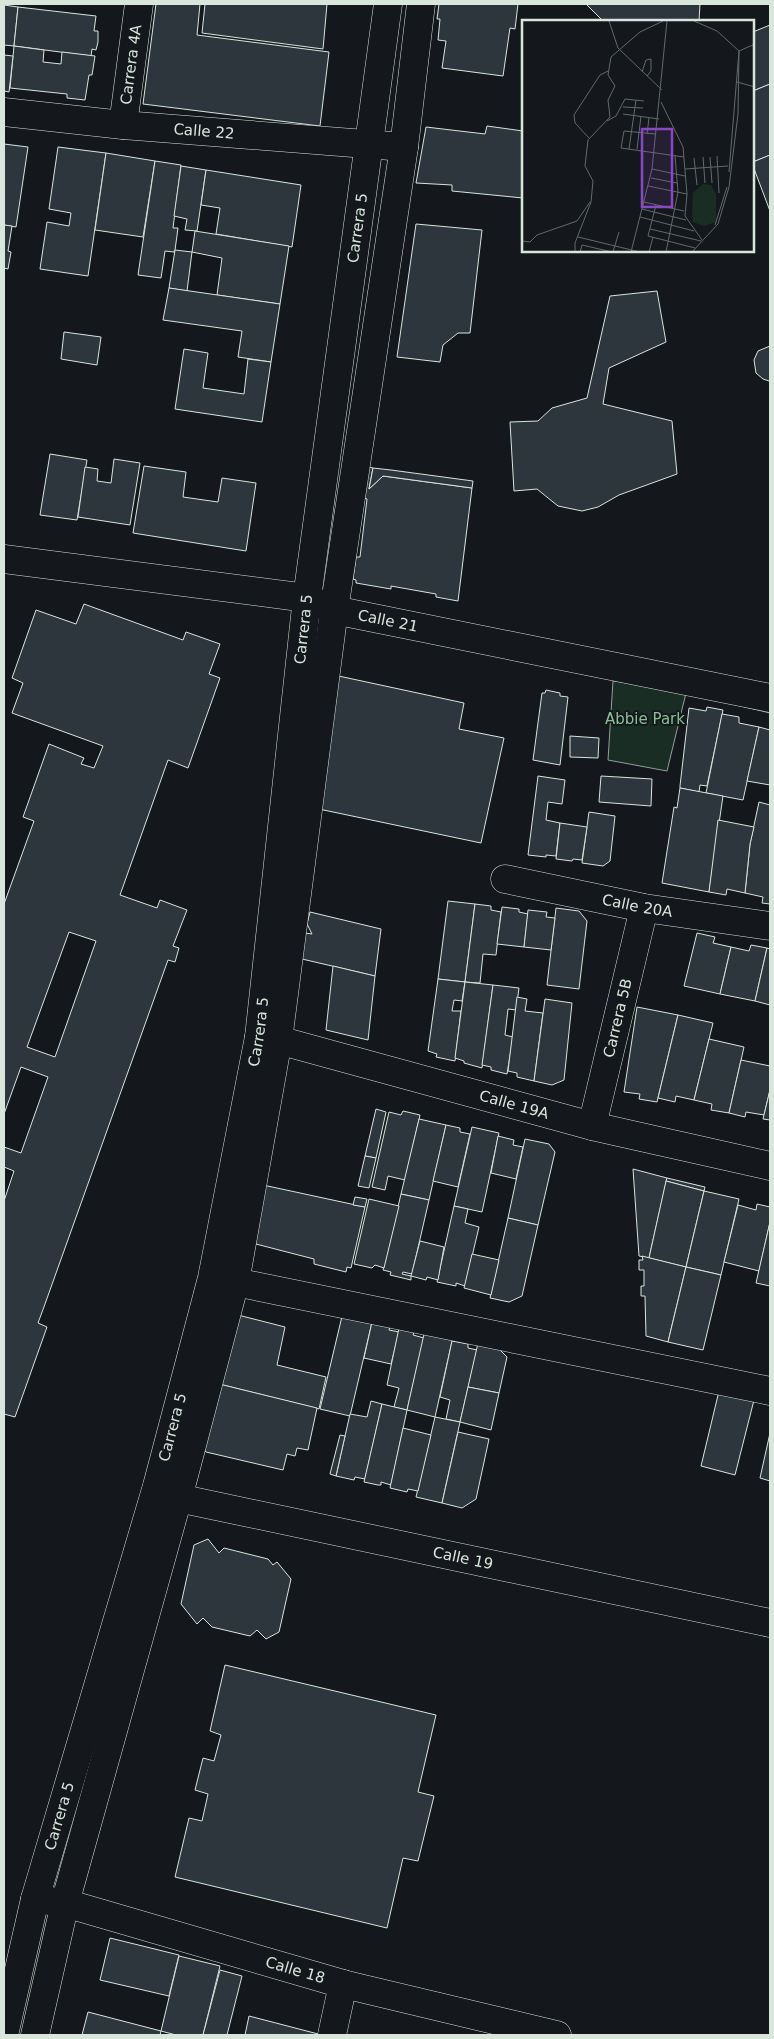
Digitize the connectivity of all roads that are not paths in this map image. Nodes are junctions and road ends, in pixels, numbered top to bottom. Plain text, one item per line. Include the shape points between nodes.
1 (139, 4) edge
2 (388, 4) edge
3 (421, 4) edge
4 (4, 112) edge
5 (123, 125) junction
6 (370, 142) junction
7 (404, 146) junction
8 (4, 559) edge
9 (308, 598) junction
10 (334, 610) junction
11 (770, 698) edge
12 (505, 879) dead end
13 (644, 908) junction
14 (770, 926) edge
15 (268, 1039) junction
16 (592, 1126) junction
17 (770, 1166) edge
18 (235, 1282) junction
19 (770, 1391) edge
20 (167, 1492) junction
21 (770, 1623) edge
22 (34, 1899) junction
23 (65, 1903) junction
24 (343, 1984) junction
25 (4, 2035) edge
26 (35, 2035) edge
27 (332, 2035) edge
28 (557, 2035) edge

1 - 5 street, Carrera 4A
2 - 6 street, Carrera 5
3 - 7 street, Carrera 5
4 - 5 street, Calle 22
5 - 6 street, Calle 22
6 - 7 street, Calle 22
6 - 9 street, Carrera 5
7 - 10 street, Carrera 5
8 - 9 street, Calle 21
9 - 10 street, Calle 21
9 - 15 street, Carrera 5
10 - 11 street, Calle 21
10 - 15 street, Carrera 5
12 - 13 street, Calle 20A
13 - 14 street, Calle 20A
13 - 16 street, Carrera 5B
15 - 16 street, Calle 19A
15 - 18 street, Carrera 5
15 - 20 street, Carrera 5 via 212,1278
16 - 17 street, Calle 19A
18 - 19 street
18 - 20 street, Carrera 5
20 - 21 street, Calle 19
20 - 22 street, Carrera 5
20 - 23 street, Carrera 5
22 - 23 street, Calle 18
22 - 25 street, Carrera 5
23 - 24 street, Calle 18
23 - 26 street, Carrera 5
24 - 27 street
24 - 28 street, Calle 18

